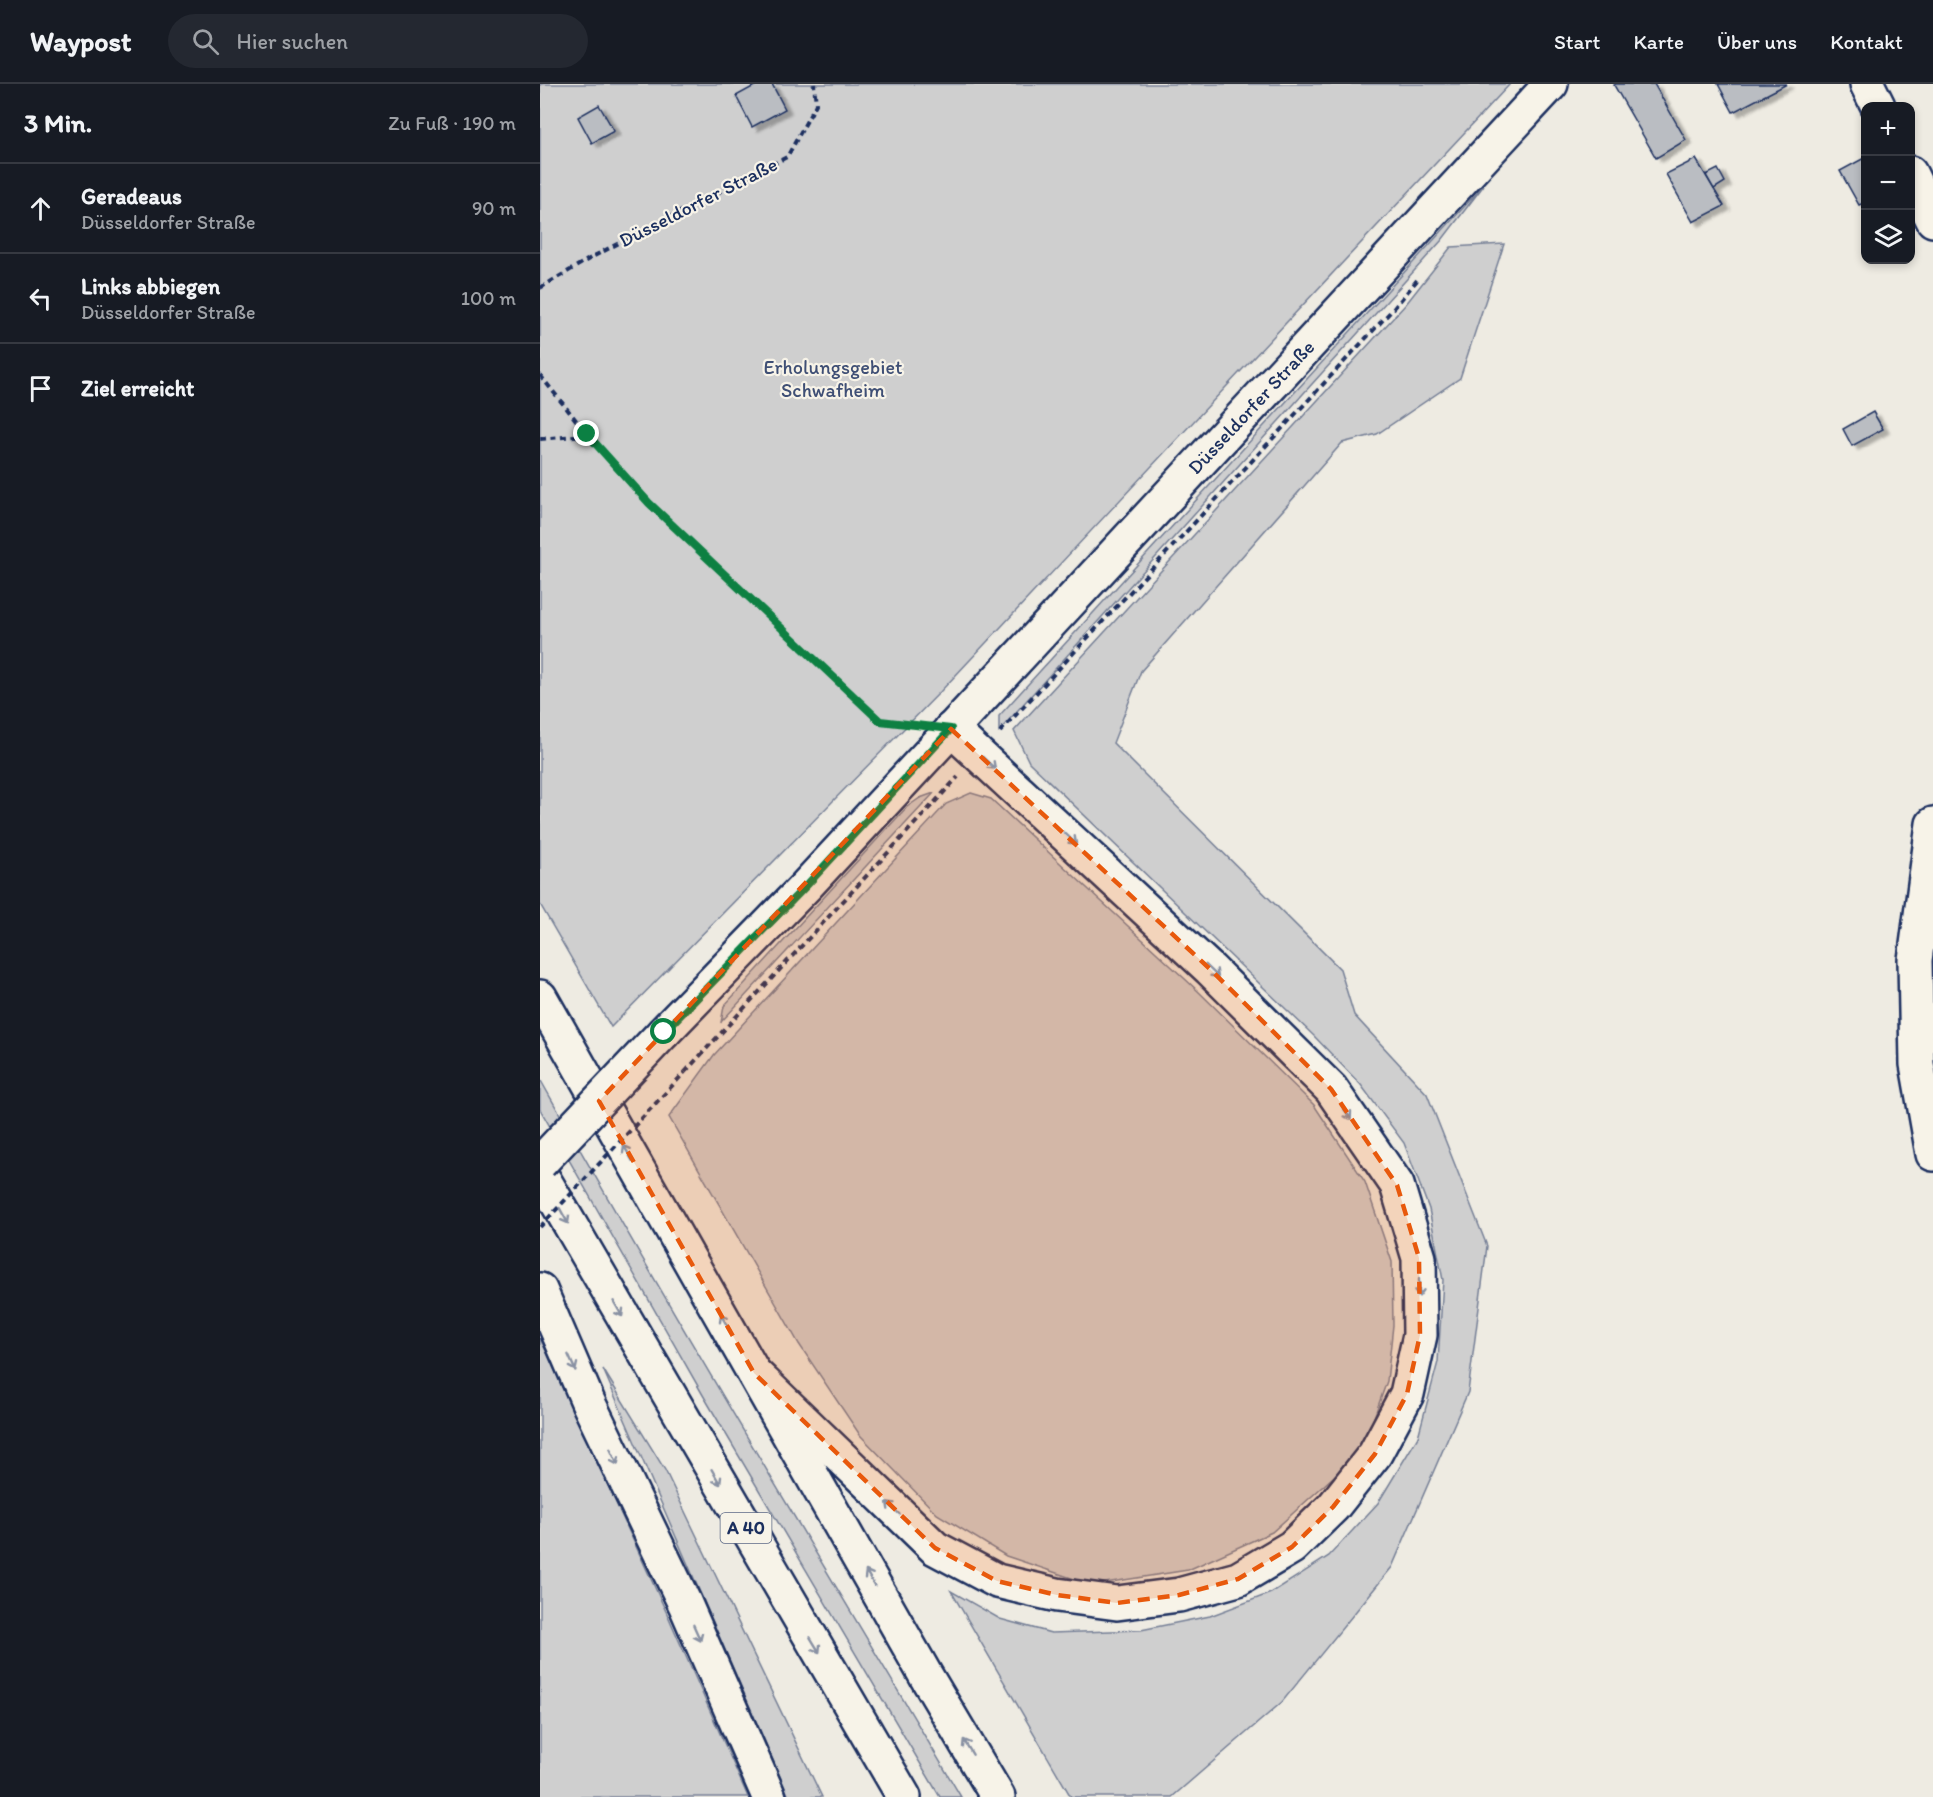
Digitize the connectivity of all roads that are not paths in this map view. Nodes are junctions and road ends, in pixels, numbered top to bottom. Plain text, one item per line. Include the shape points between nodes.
1 (1551, 84) edge
2 (1868, 84) edge
3 (1876, 102) edge
4 (1915, 182) edge
5 (1933, 220) edge
6 (951, 729) junction
7 (1933, 824) edge
8 (540, 997) edge
9 (1933, 1154) edge
10 (540, 1162) edge
11 (540, 1173) edge
12 (540, 1290) edge
13 (753, 1373) junction
14 (769, 1797) edge
15 (904, 1797) edge
16 (998, 1797) edge

1 - 6 main road, Düsseldorfer Straße
2 - 3 main road
4 - 5 main road
6 - 10 main road, Düsseldorfer Straße, bridge
6 -> 13 main road via 1210,969 1331,1089 1396,1185 1419,1258 1420,1335 1407,1394 1375,1454 1333,1507 1292,1547 1238,1579 1179,1595 1117,1603 997,1581 935,1548
7 - 9 main road via 1915,960 1917,1064
13 -> 8 main road
11 -> 15 main road, A 40
12 -> 14 main road
16 -> 13 main road

